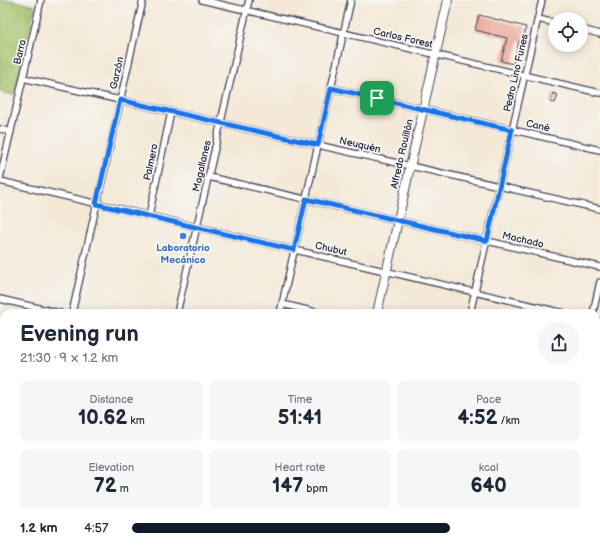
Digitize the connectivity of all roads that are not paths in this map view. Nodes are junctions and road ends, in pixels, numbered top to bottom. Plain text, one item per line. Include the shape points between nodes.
1 (41, 0) edge
2 (143, 0) edge
3 (202, 0) edge
4 (249, 0) edge
5 (351, 0) edge
6 (448, 0) edge
7 (542, 0) edge
8 (247, 10) junction
9 (538, 19) junction
10 (548, 21) edge
11 (588, 31) edge
12 (343, 33) junction
13 (600, 34) edge
14 (435, 54) junction
15 (525, 75) junction
16 (23, 78) junction
17 (331, 88) junction
18 (600, 93) edge
19 (120, 100) junction
20 (423, 109) junction
21 (171, 112) junction
22 (221, 123) junction
23 (0, 129) edge
24 (512, 130) junction
25 (11, 132) junction
26 (318, 145) junction
27 (600, 150) edge
28 (410, 166) junction
29 (209, 177) junction
30 (0, 180) edge
31 (499, 186) junction
32 (306, 199) junction
33 (96, 204) junction
34 (600, 209) edge
35 (149, 216) junction
36 (398, 220) junction
37 (198, 227) junction
38 (487, 241) junction
39 (294, 250) junction
40 (600, 266) edge
41 (386, 271) junction
42 (600, 282) edge
43 (475, 292) junction
44 (0, 299) edge
45 (282, 304) junction
46 (43, 309) edge
47 (73, 309) edge
48 (178, 309) edge
49 (281, 309) edge
50 (303, 309) edge
51 (378, 309) edge
52 (471, 309) edge
53 (547, 309) edge
54 (594, 309) edge

1 - 16 street, Barra
2 - 19 street, Garzón
3 - 8 street, Carlos Forest
4 - 8 street, Magallanes
5 - 12 street
6 - 14 street, Alfredo Rouillón
7 - 9 street, Pedro Lino Funes
8 - 12 street, Carlos Forest
8 - 22 street, Magallanes
9 - 10 street
9 - 15 street, Pedro Lino Funes
11 - 13 street
12 - 14 street, Carlos Forest
12 - 17 street
14 - 15 street, Carlos Forest
14 - 20 street, Alfredo Rouillón
15 - 18 street, Carlos Forest
15 - 24 street, Pedro Lino Funes
16 - 19 street, Neuquén
16 - 25 street, Barra
17 - 20 street, Cané
17 - 26 street
19 - 21 street, Neuquén
19 - 33 street, Garzón
20 - 24 street, Cané
20 - 28 street, Alfredo Rouillón
21 - 22 street, Neuquén
21 - 35 street, Palmero
22 - 26 street, Neuquén
22 - 29 street, Magallanes
23 - 25 street
24 - 27 street, Cané
24 - 31 street, Pedro Lino Funes
25 - 30 street, Barra
26 - 28 street, Neuquén
26 - 32 street
28 - 31 street, Neuquén
28 - 36 street, Alfredo Rouillón
29 - 32 street, Machado
29 - 37 street, Magallanes
30 - 33 street, Chubut
31 - 34 street, Neuquén
31 - 38 street, Pedro Lino Funes
32 - 36 street, Machado
32 - 39 street
33 - 35 street, Chubut
33 - 47 street, Garzón
35 - 37 street, Chubut
36 - 38 street, Machado
36 - 41 street, Alfredo Rouillón
37 - 39 street, Chubut
37 - 48 street, Magallanes
38 - 40 street, Machado
38 - 43 street, Pedro Lino Funes
39 - 41 street, Chubut
39 - 45 street
41 - 43 street, Chubut
41 - 51 street, Alfredo Rouillón
42 - 54 street
43 - 52 street, Pedro Lino Funes
43 - 53 street, Chubut
44 - 46 street
45 - 49 street
45 - 50 street

